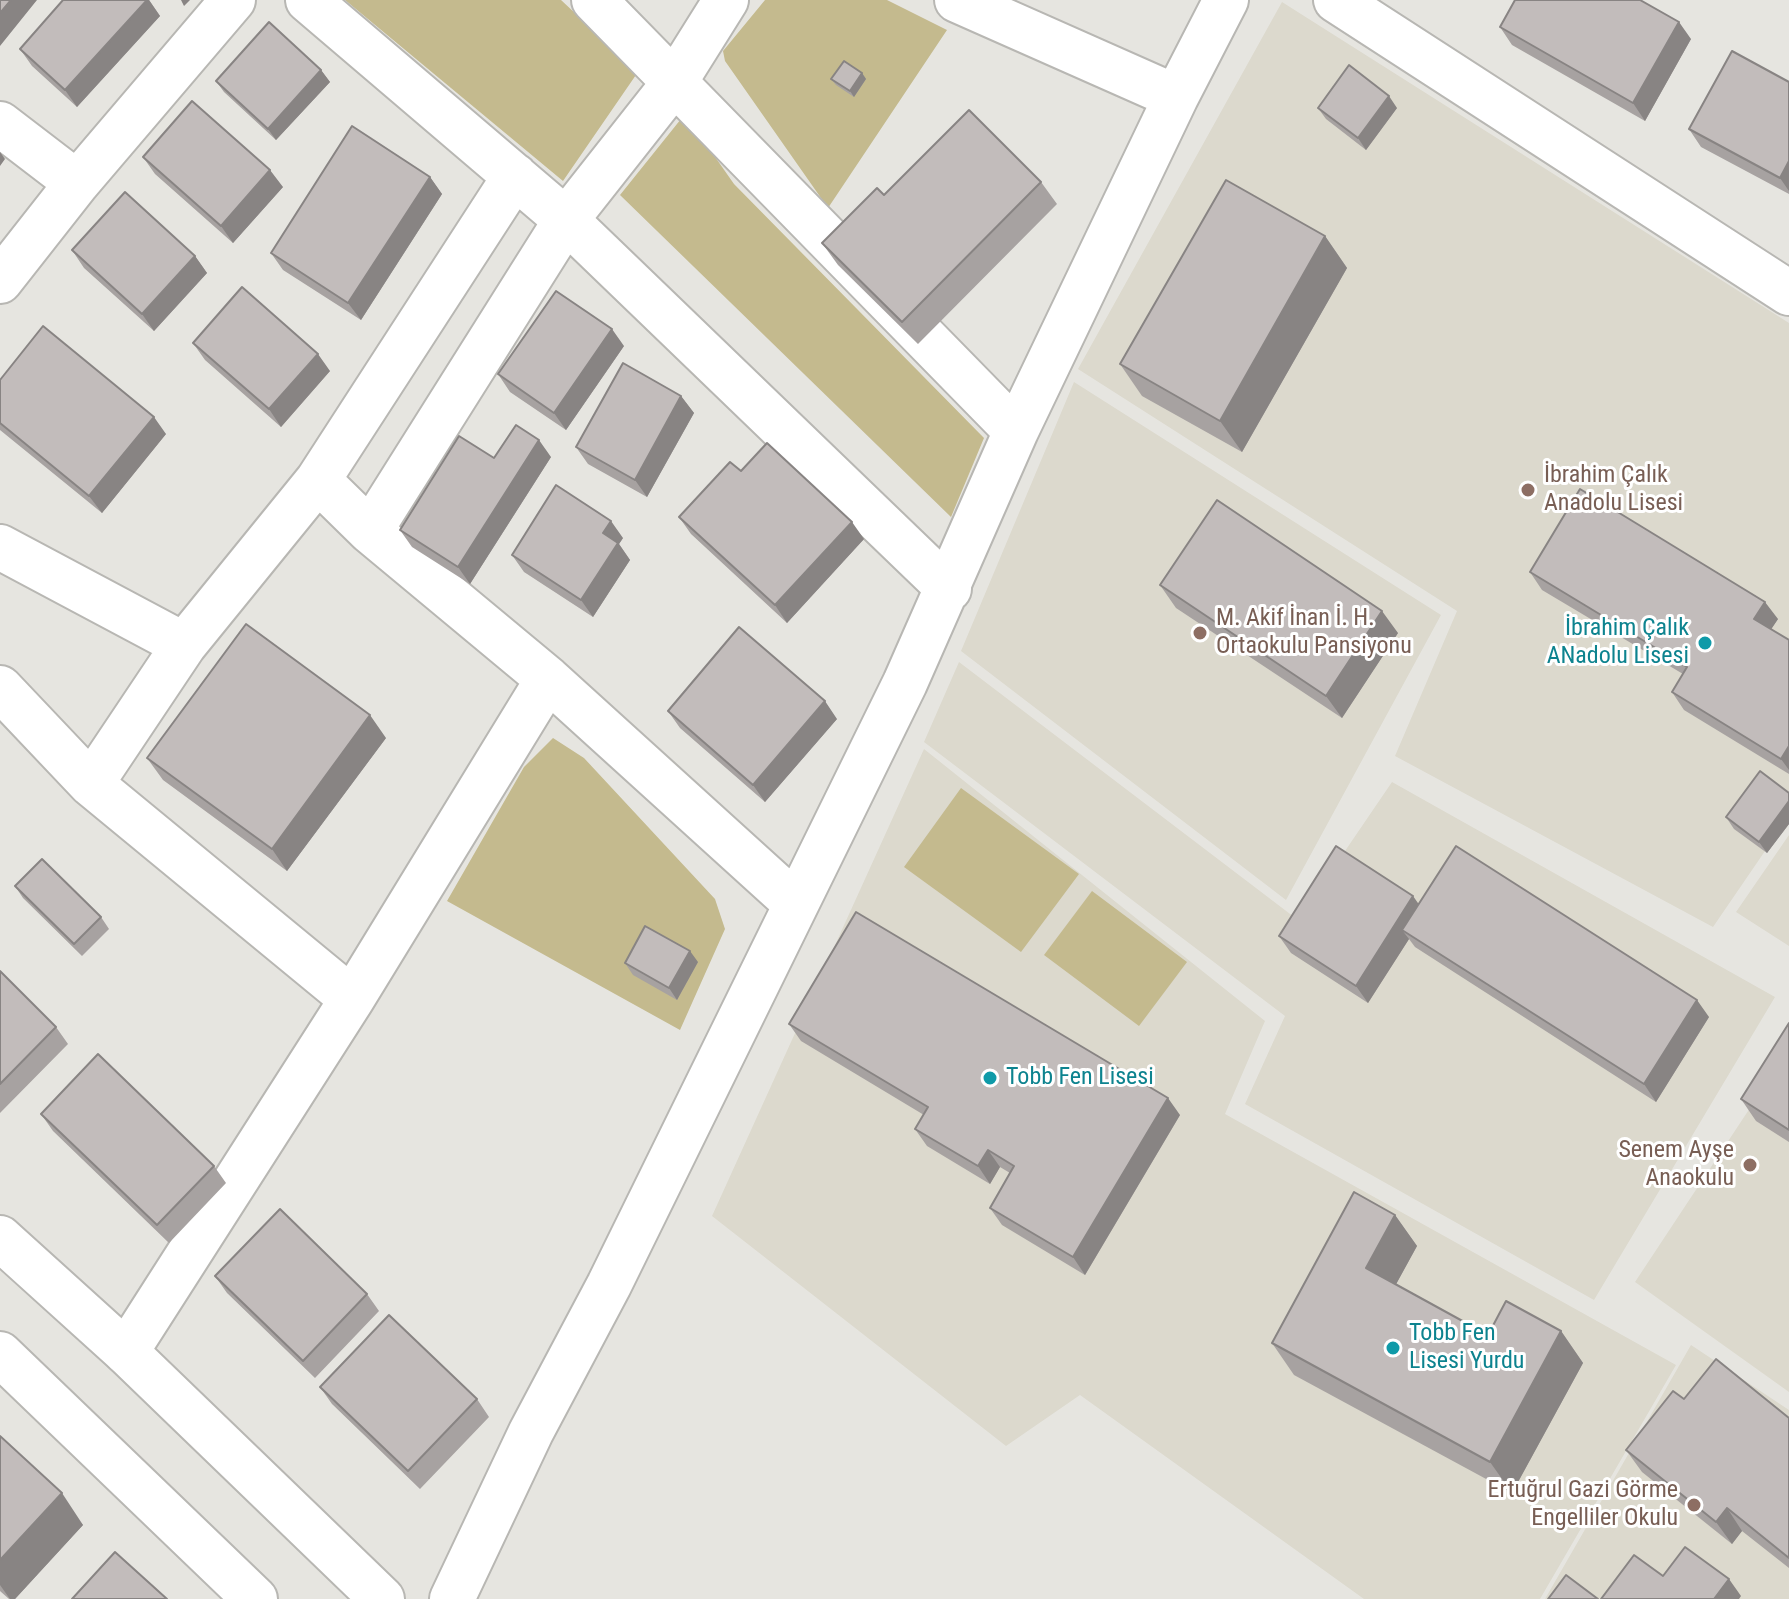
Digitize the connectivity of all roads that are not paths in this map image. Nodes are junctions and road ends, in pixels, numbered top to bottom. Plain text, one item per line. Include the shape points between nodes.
1 (233, 0) edge
2 (308, 0) edge
3 (594, 0) edge
4 (726, 0) edge
5 (957, 0) edge
6 (1226, 0) edge
7 (1336, 0) edge
8 (674, 83) junction
9 (1176, 97) junction
10 (0, 124) edge
11 (515, 176) junction
12 (77, 183) junction
13 (566, 220) junction
14 (0, 281) edge
15 (1789, 293) edge
16 (1016, 431) junction
17 (318, 480) junction
18 (370, 531) junction
19 (0, 547) edge
20 (949, 589) junction
21 (184, 645) junction
22 (548, 679) junction
23 (0, 688) edge
24 (91, 784) junction
25 (796, 904) junction
26 (352, 999) junction
27 (0, 1238) edge
28 (126, 1352) junction
29 (0, 1354) edge
30 (255, 1599) edge
31 (382, 1599) edge
32 (452, 1599) edge

1 - 12 street
2 - 11 street
3 - 8 street
4 - 8 street
5 - 9 street
6 - 9 street
7 - 15 street
8 - 13 street
8 - 16 street
9 - 16 street
10 - 12 street
11 - 13 street
11 - 17 street
12 - 14 street
13 - 18 street
13 - 20 street
16 - 20 street
17 - 18 street
17 - 21 street
18 - 22 street
19 - 21 street
20 - 25 street
21 - 24 street
22 - 25 street
22 - 26 street
23 - 24 street
24 - 26 street
25 - 32 street
26 - 28 street
27 - 28 street
28 - 31 street
29 - 30 street

